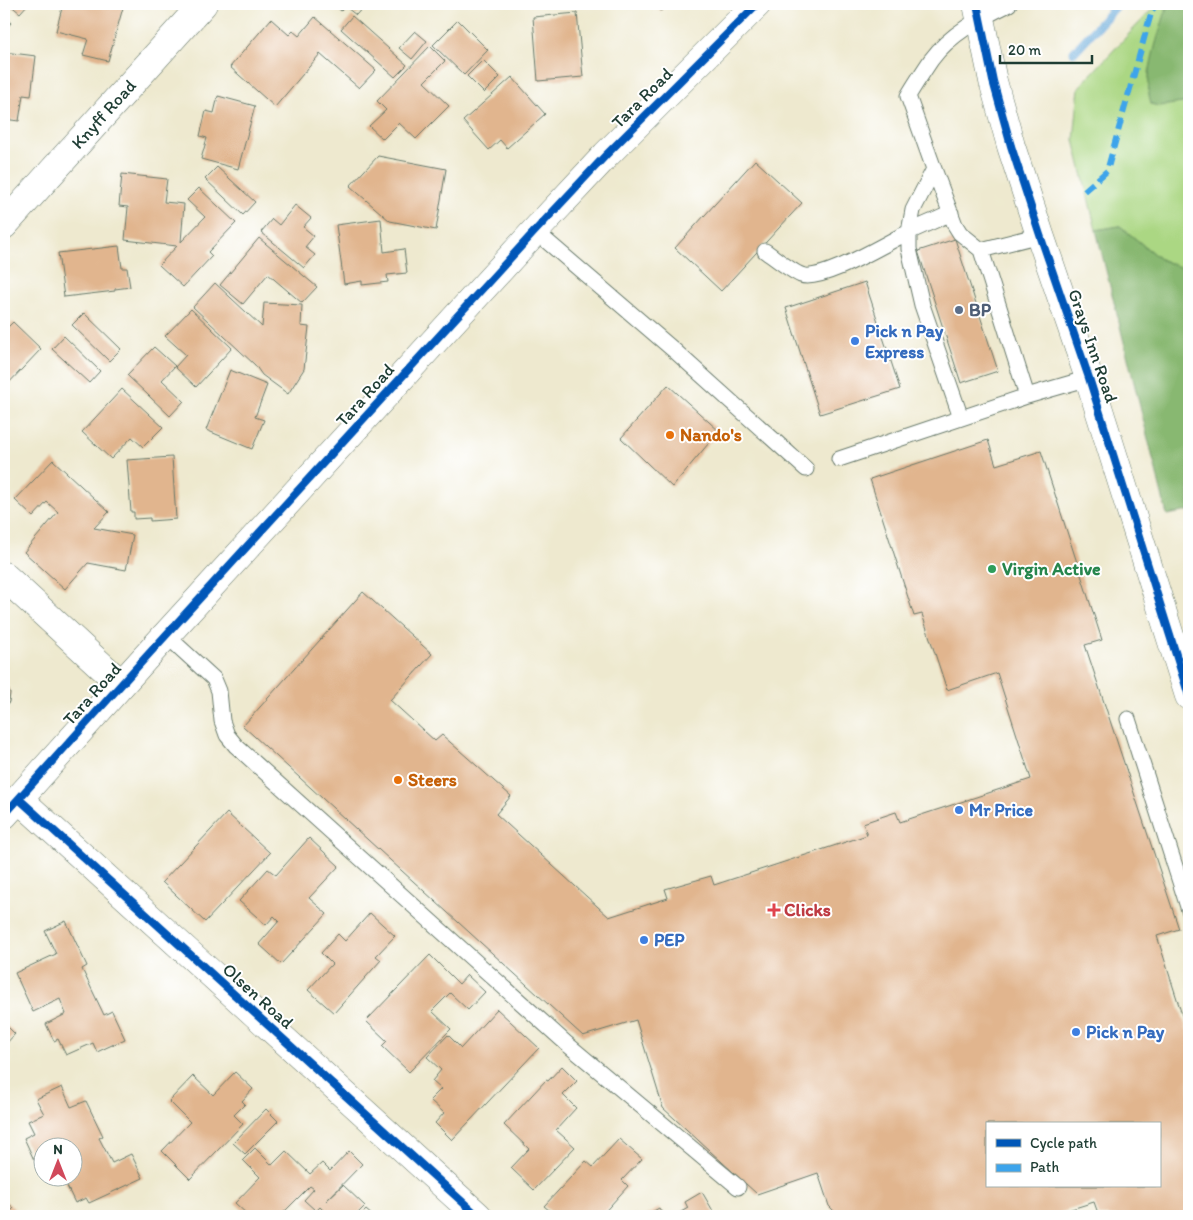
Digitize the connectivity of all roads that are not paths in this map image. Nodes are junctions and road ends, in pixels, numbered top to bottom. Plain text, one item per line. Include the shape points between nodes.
1 (203, 4) edge
2 (757, 4) edge
3 (1009, 4) edge
4 (978, 11) edge
5 (934, 169) junction
6 (951, 213) junction
7 (4, 225) edge
8 (535, 231) junction
9 (908, 232) junction
10 (1040, 235) junction
11 (981, 250) junction
12 (766, 251) dead end
13 (1089, 378) junction
14 (1027, 396) junction
15 (961, 418) junction
16 (839, 459) dead end
17 (806, 469) dead end
18 (4, 576) edge
19 (166, 635) junction
20 (121, 684) junction
21 (1189, 696) edge
22 (1128, 719) dead end
23 (11, 807) edge
24 (1189, 910) edge
25 (738, 1187) dead end
26 (478, 1216) edge

1 - 7 street, Knyff Road
2 - 8 street, Tara Road
3 - 4 lane
4 - 5 lane via 932,59 908,96
4 - 10 street, Grays Inn Road via 993,82
5 - 6 lane
5 - 9 lane via 913,210
6 - 9 lane
6 - 11 lane via 960,233
8 - 17 lane
8 - 19 street, Tara Road
9 - 12 lane via 848,264 812,276 801,275
9 - 15 lane via 922,305
10 - 11 lane
10 - 13 street, Grays Inn Road
11 - 14 lane
13 - 14 lane
13 - 21 street, Grays Inn Road
14 - 15 lane
15 - 16 lane
18 - 20 street
19 - 20 street, Tara Road
19 - 25 lane via 214,679 219,691 222,721 236,746 568,1044
20 - 23 street, Tara Road
22 - 24 lane
23 - 26 street, Olsen Road

